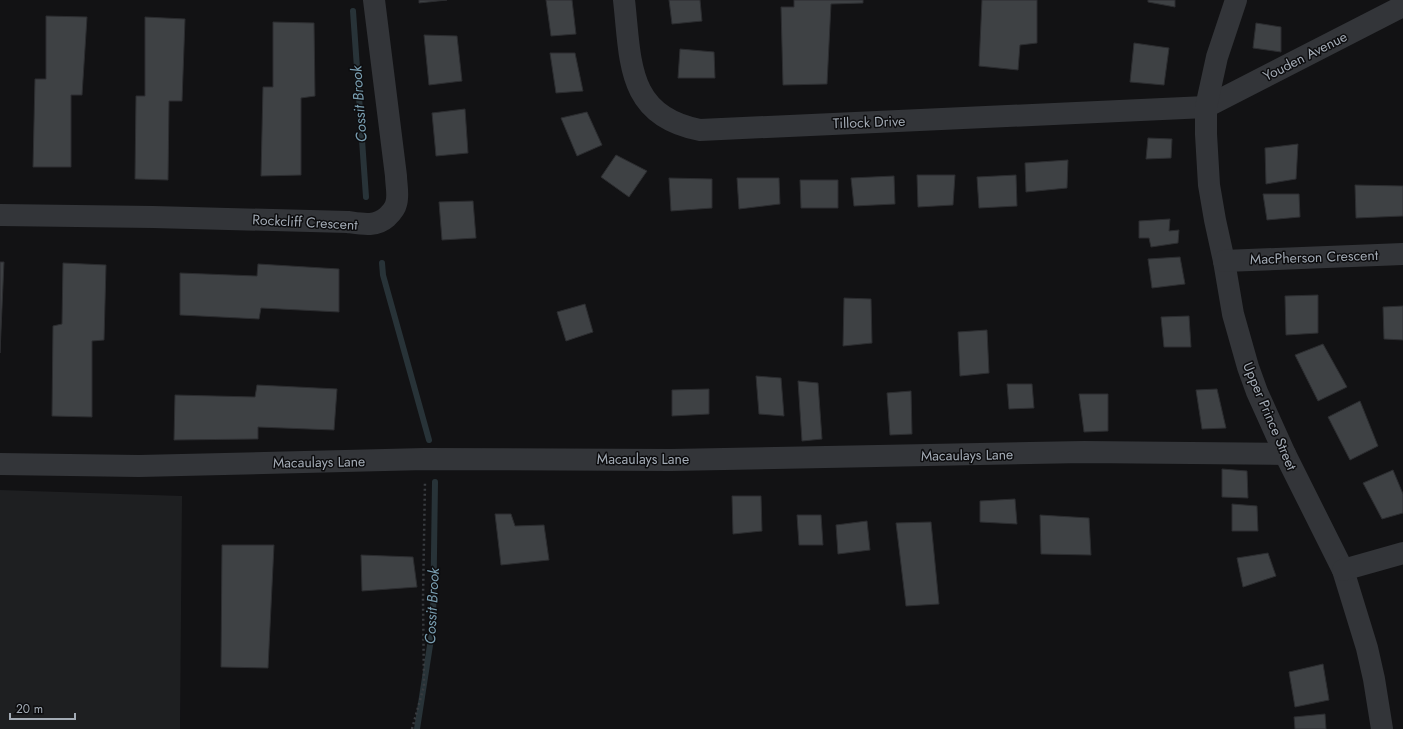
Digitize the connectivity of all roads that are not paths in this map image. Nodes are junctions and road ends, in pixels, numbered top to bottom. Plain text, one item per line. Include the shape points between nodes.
1 (374, 0) edge
2 (624, 0) edge
3 (1236, 0) edge
4 (1403, 6) edge
5 (1206, 107) junction
6 (0, 215) edge
7 (1403, 254) edge
8 (1224, 261) junction
9 (1285, 454) junction
10 (0, 464) edge
11 (1403, 553) edge
12 (1343, 570) junction
13 (1382, 729) edge

1 - 6 street, Rockcliff Crescent via 396,176 397,203 392,213 383,221 366,225 348,222
2 - 5 street, Tillock Drive via 632,69 642,95 664,117 685,127 700,130
3 - 5 street, Upper Prince Street via 1217,57
4 - 5 street, Youden Avenue
5 - 8 street, Upper Prince Street via 1209,185
7 - 8 street, MacPherson Crescent
8 - 9 street, Upper Prince Street via 1233,314 1248,366
9 - 10 street, Macaulays Lane via 1084,452 139,466
9 - 12 street, Upper Prince Street
11 - 12 street
12 - 13 street, Upper Prince Street via 1367,648

